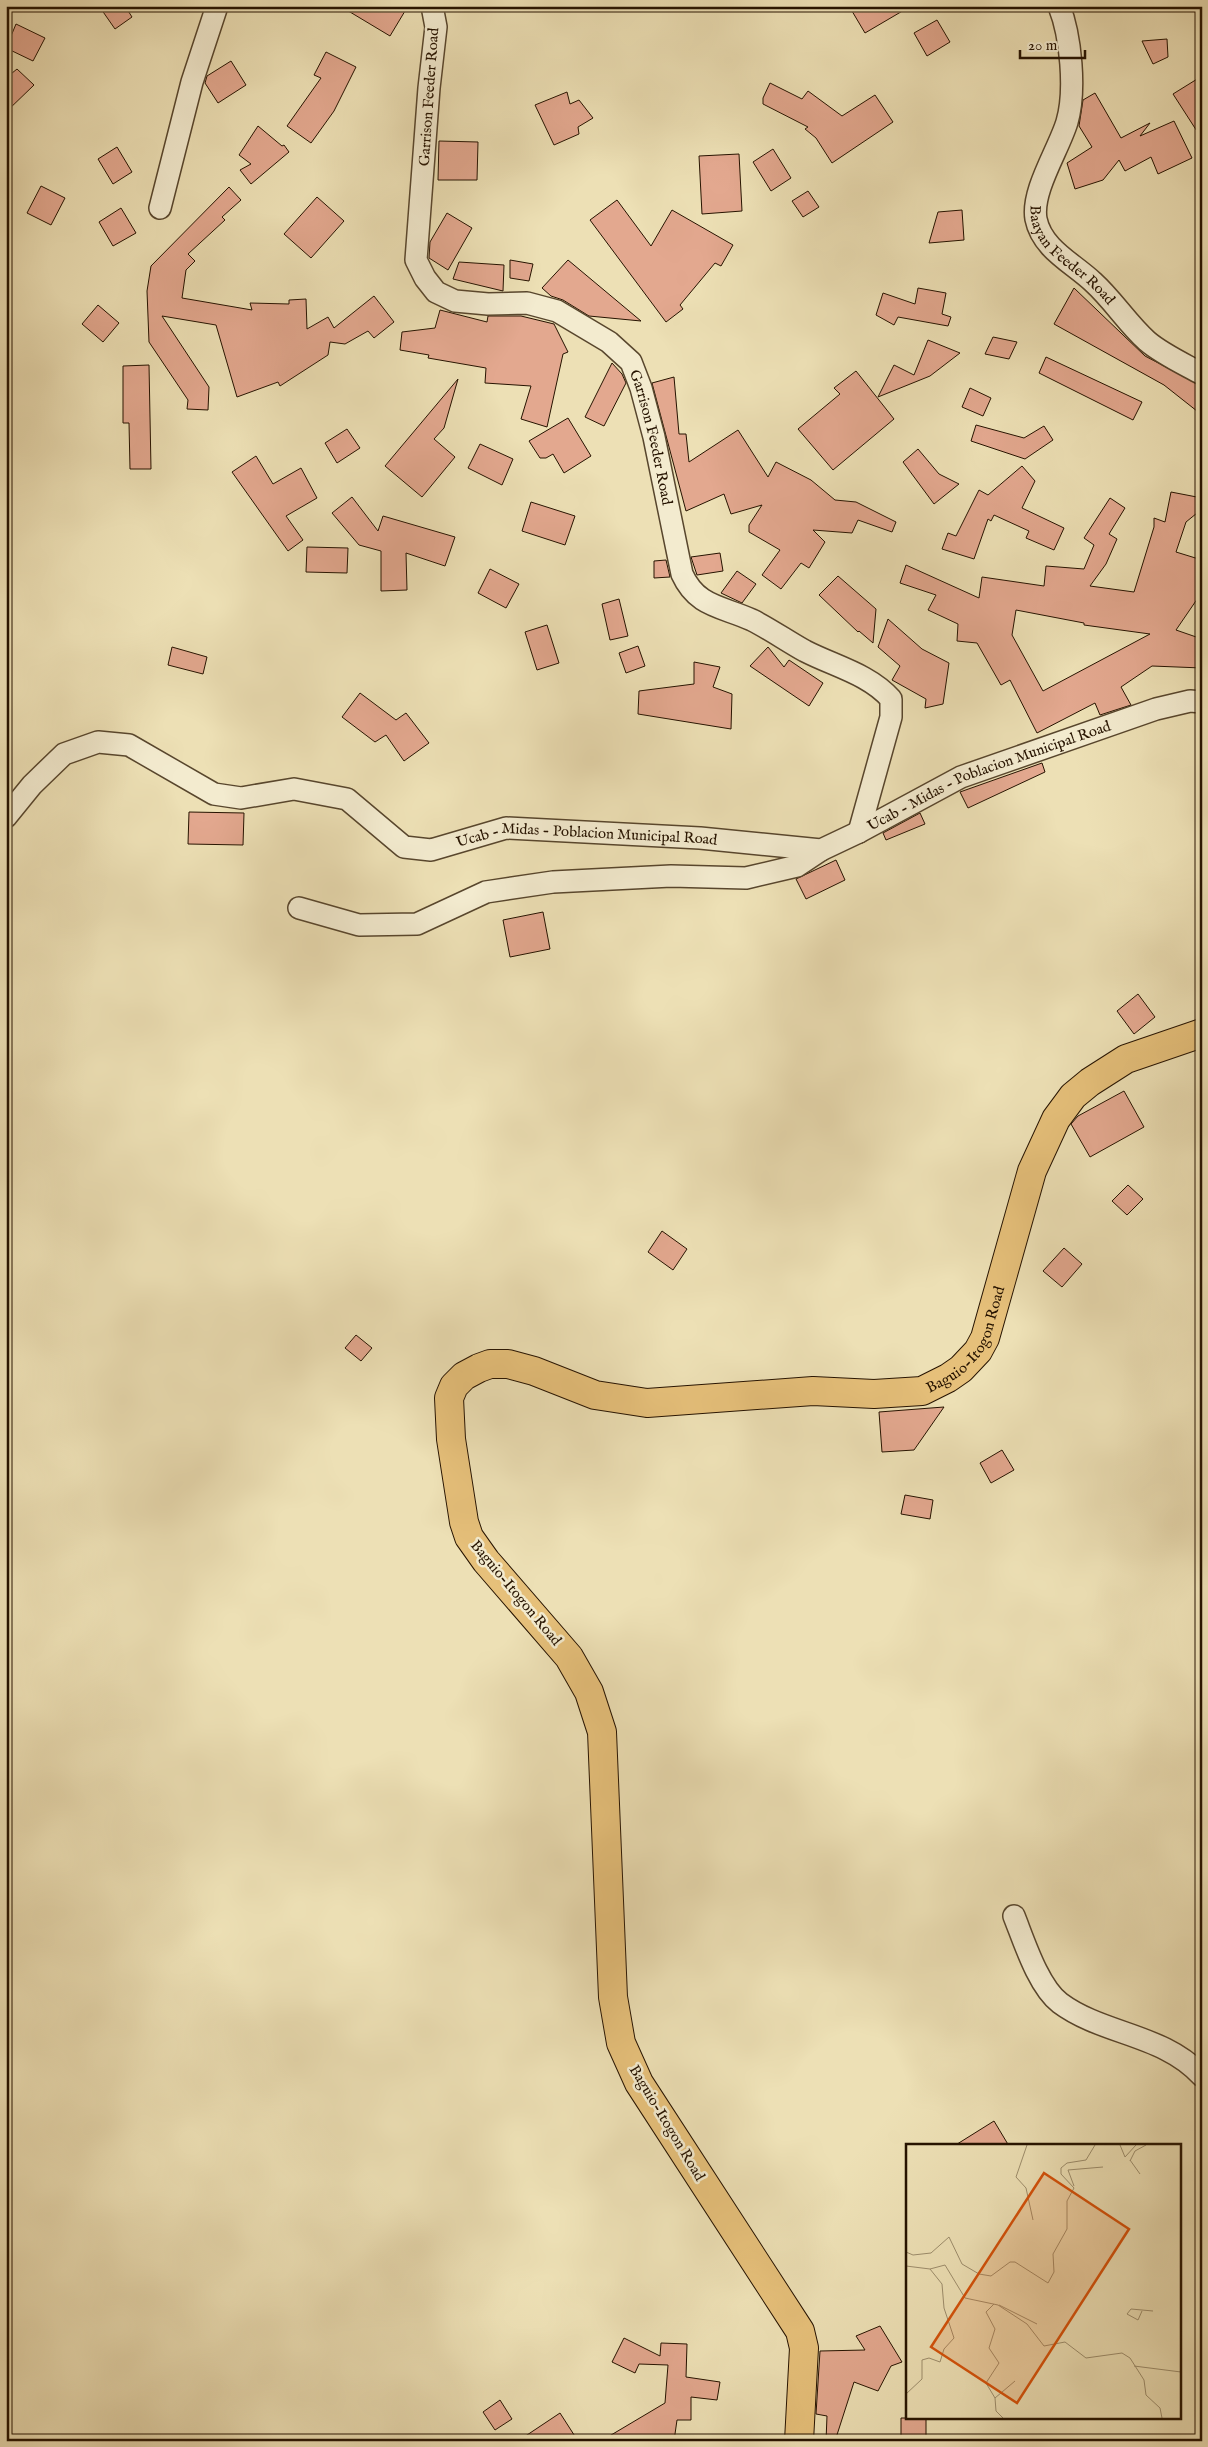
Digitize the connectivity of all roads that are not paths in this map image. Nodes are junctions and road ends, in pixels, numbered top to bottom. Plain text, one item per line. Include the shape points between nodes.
1 (218, 6) edge
2 (432, 6) edge
3 (1059, 6) edge
4 (160, 208) dead end
5 (1202, 374) edge
6 (1202, 702) edge
7 (6, 817) edge
8 (859, 832) junction
9 (820, 850) junction
10 (299, 908) dead end
11 (1202, 1033) edge
12 (1014, 1916) dead end
13 (1202, 2076) edge
14 (799, 2441) edge

1 - 4 street via 192,82
2 - 8 street, Garrison Feeder Road via 436,26 416,260 425,278 436,292 455,301 527,304 557,311 609,342 631,362 654,437 682,574 688,588 697,598 760,624 804,651 873,682 891,699 892,717
3 - 5 street, Baayan Feeder Road via 1072,67 1067,120 1039,193 1036,218 1043,236 1058,254 1093,282 1148,342
6 - 8 street, Ucab - Midas - Poblacion Municipal Road via 1190,701 1156,708 960,777
7 - 9 street, Ucab - Midas - Poblacion Municipal Road via 32,785 64,754 98,742 129,745 214,794 241,798 294,789 347,799 404,847 431,850 506,828 700,838
8 - 9 street, Ucab - Midas - Poblacion Municipal Road
9 - 10 street via 797,866 746,878 671,876 553,882 486,892 417,924 359,924
11 - 14 main road, Baguio-Itogon Road via 1126,1059 1073,1096 1056,1119 1032,1171 985,1338 971,1360 948,1378 922,1391 874,1394 813,1392 647,1402 595,1395 534,1371 508,1364 490,1364 464,1376 454,1386 449,1398 451,1439 469,1537 486,1562 569,1657 596,1709 602,1732 613,1997 621,2042 639,2083 800,2330 804,2348
12 - 13 street via 1037,1973 1059,2002 1093,2020 1153,2042

